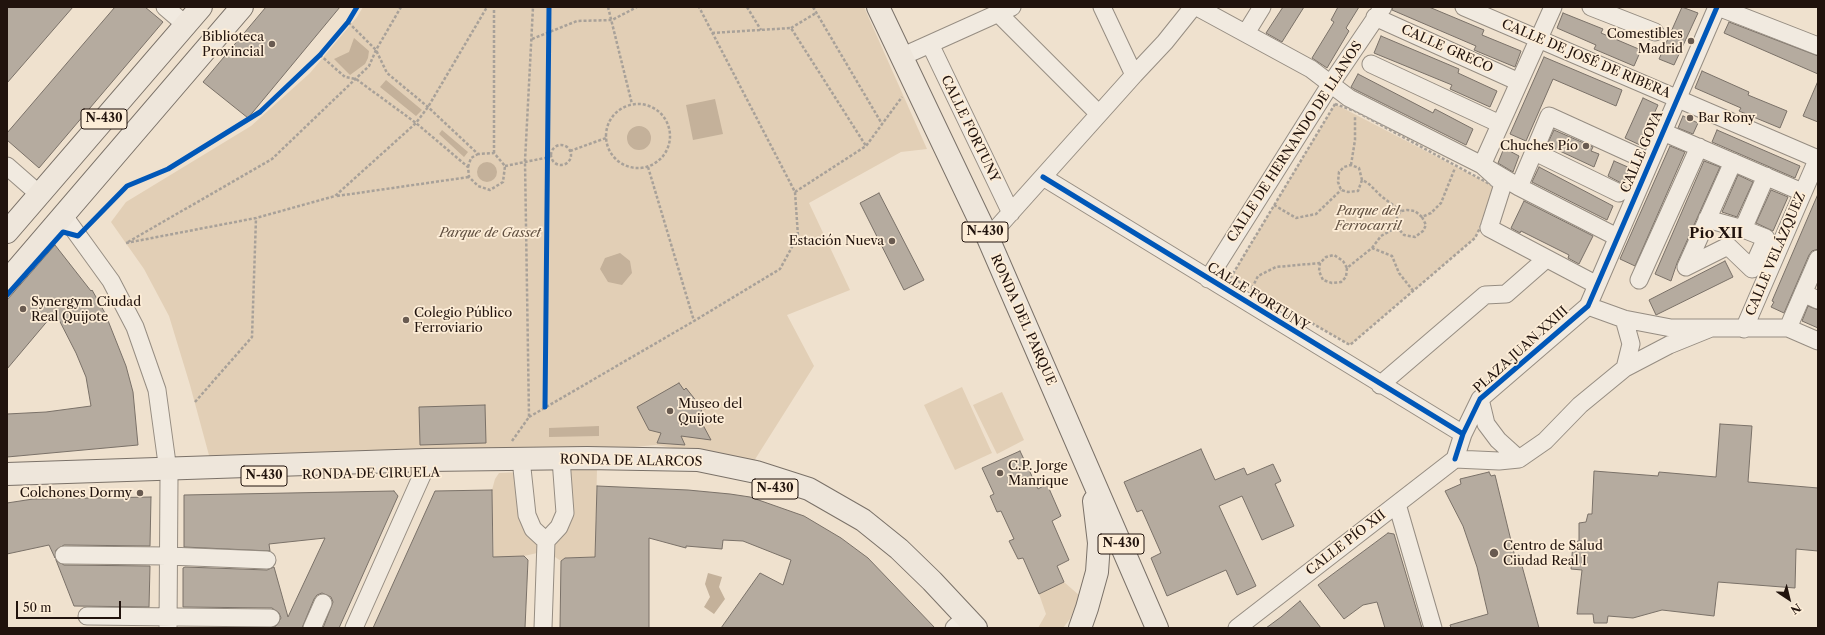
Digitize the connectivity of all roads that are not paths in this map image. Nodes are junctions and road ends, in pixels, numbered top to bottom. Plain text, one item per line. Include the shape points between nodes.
1 (165, 7) edge
2 (201, 7) edge
3 (242, 7) edge
4 (878, 7) edge
5 (1102, 7) edge
6 (1192, 7) edge
7 (1197, 7) edge
8 (1262, 7) edge
9 (1464, 7) edge
10 (1553, 7) edge
11 (1591, 7) edge
12 (1718, 7) edge
13 (1005, 10) edge
14 (1379, 12) edge
15 (186, 25) junction
16 (1655, 32) dead end
17 (1246, 33) junction
18 (1538, 40) junction
19 (930, 44) junction
20 (1818, 46) edge
21 (901, 57) junction
22 (1371, 64) dead end
23 (1134, 75) junction
24 (1519, 82) junction
25 (1330, 85) junction
26 (1678, 98) junction
27 (1099, 114) junction
28 (1500, 124) junction
29 (1663, 132) junction
30 (1699, 147) junction
31 (1535, 152) junction
32 (1818, 159) edge
33 (1650, 162) junction
34 (1733, 162) junction
35 (1482, 165) junction
36 (7, 166) edge
37 (1766, 176) junction
38 (1043, 177) junction
39 (1511, 185) junction
40 (1802, 192) junction
41 (1619, 193) dead end
42 (39, 194) junction
43 (1011, 213) junction
44 (64, 216) junction
45 (1707, 219) junction
46 (1743, 229) junction
47 (7, 232) edge
48 (1617, 237) junction
49 (988, 238) junction
50 (1546, 259) junction
51 (1818, 259) edge
52 (1208, 279) junction
53 (1639, 280) dead end
54 (7, 281) edge
55 (1596, 285) junction
56 (1811, 296) edge
57 (1588, 306) junction
58 (1624, 319) junction
59 (1711, 328) junction
60 (1788, 328) junction
61 (1744, 329) junction
62 (1818, 340) edge
63 (1625, 368) junction
64 (1380, 385) junction
65 (1480, 398) junction
66 (1463, 434) junction
67 (1456, 459) junction
68 (1519, 459) junction
69 (1085, 461) junction
70 (536, 464) junction
71 (168, 473) junction
72 (424, 473) junction
73 (7, 474) edge
74 (7, 484) edge
75 (1397, 504) junction
76 (546, 541) junction
77 (64, 555) dead end
78 (168, 556) junction
79 (267, 560) dead end
80 (323, 603) dead end
81 (87, 616) dead end
82 (271, 618) dead end
83 (168, 623) edge
84 (963, 625) edge
85 (312, 628) edge
86 (354, 628) edge
87 (543, 628) edge
88 (1080, 628) edge
89 (1157, 628) edge
90 (1237, 628) edge
91 (1433, 628) edge

1 - 15 street
2 - 15 main road, N-430
3 - 44 main road, N-430
4 - 21 main road, RONDA DEL PARQUE / N-430
5 - 23 street
6 - 23 street via 1166,42
7 - 17 street
8 - 17 street
9 - 18 street, CALLE DE JOSÉ DE RIBERA
10 - 18 street
11 - 16 street
12 - 20 street
12 - 26 street, CALLE GOYA
13 - 19 street
13 - 27 street
14 - 24 street, CALLE GRECO
14 - 25 street, CALLE DE HERNANDO DE LLANOS
15 - 42 main road, N-430
17 - 25 street via 1311,69
18 - 24 street
18 - 26 street, CALLE DE JOSÉ DE RIBERA
19 - 21 street
19 - 43 street, CALLE FORTUNY
21 - 49 main road, RONDA DEL PARQUE / N-430
22 - 28 street
23 - 27 street
24 - 28 street
25 - 35 street via 1457,160
25 - 52 street, CALLE DE HERNANDO DE LLANOS
26 - 29 street, CALLE GOYA
26 - 32 street, CALLE DE JOSÉ DE RIBERA
27 - 38 street
28 - 35 street
29 - 30 street
29 - 33 street, CALLE GOYA
30 - 34 street
30 - 53 street
31 - 33 street via 1549,116
31 - 39 street
31 - 41 street
32 - 40 street, CALLE VELÁZQUEZ
33 - 48 street, CALLE GOYA
34 - 37 street
34 - 45 street
35 - 39 street
36 - 42 street
37 - 40 street
37 - 46 street
38 - 43 street
38 - 52 street, CALLE FORTUNY
39 - 48 street
39 - 50 street via 1489,228
40 - 61 street, CALLE VELÁZQUEZ
42 - 47 main road, N-430
43 - 49 street
44 - 54 main road, N-430
44 - 71 street via 111,281 135,326 157,390
45 - 46 street
45 - 46 street via 1686,267 1728,246 1752,269 1766,238
48 - 55 street, CALLE GOYA
49 - 69 main road, RONDA DEL PARQUE / N-430
50 - 55 street
50 - 64 street via 1506,294 1485,296
51 - 56 street
52 - 64 street, CALLE FORTUNY
55 - 57 street, CALLE GOYA
56 - 60 street
57 - 58 street, PLAZA JUAN XXIII
57 - 65 street, PLAZA JUAN XXIII
58 - 59 street, PLAZA JUAN XXIII via 1671,328
58 - 63 street via 1631,344
59 - 61 street, PLAZA JUAN XXIII
59 - 63 street, PLAZA JUAN XXIII via 1669,345
60 - 61 street, PLAZA JUAN XXIII
60 - 62 street
63 - 68 street, PLAZA JUAN XXIII via 1580,405 1545,441
64 - 66 street, CALLE FORTUNY
65 - 66 street, PLAZA JUAN XXIII
65 - 68 street, PLAZA JUAN XXIII via 1486,424 1498,440
66 - 67 street, PLAZA JUAN XXIII
67 - 68 street, PLAZA JUAN XXIII
67 - 75 street, CALLE PÍO XII
69 - 88 main road, RONDA DEL PARQUE via 1095,503 1099,543 1094,584
69 - 89 main road, RONDA DEL PARQUE / N-430
70 - 71 main road, RONDA DE CIRUELA / N-430 via 426,460
70 - 72 main road, RONDA DE CIRUELA / N-430
70 - 76 street via 527,515 533,528
70 - 76 street via 565,513 559,527
70 - 84 main road, RONDA DE ALARCOS / N-430 via 698,460 756,472 809,489 863,520 899,549
71 - 72 main road, RONDA DE CIRUELA / N-430
71 - 73 main road, RONDA DE CIRUELA / N-430
71 - 74 main road, RONDA DE CIRUELA / N-430
71 - 78 street
72 - 86 street
75 - 90 street, CALLE PÍO XII
75 - 91 street
76 - 87 street
77 - 78 street
78 - 79 street
78 - 83 street
80 - 85 street
81 - 83 street
82 - 83 street

